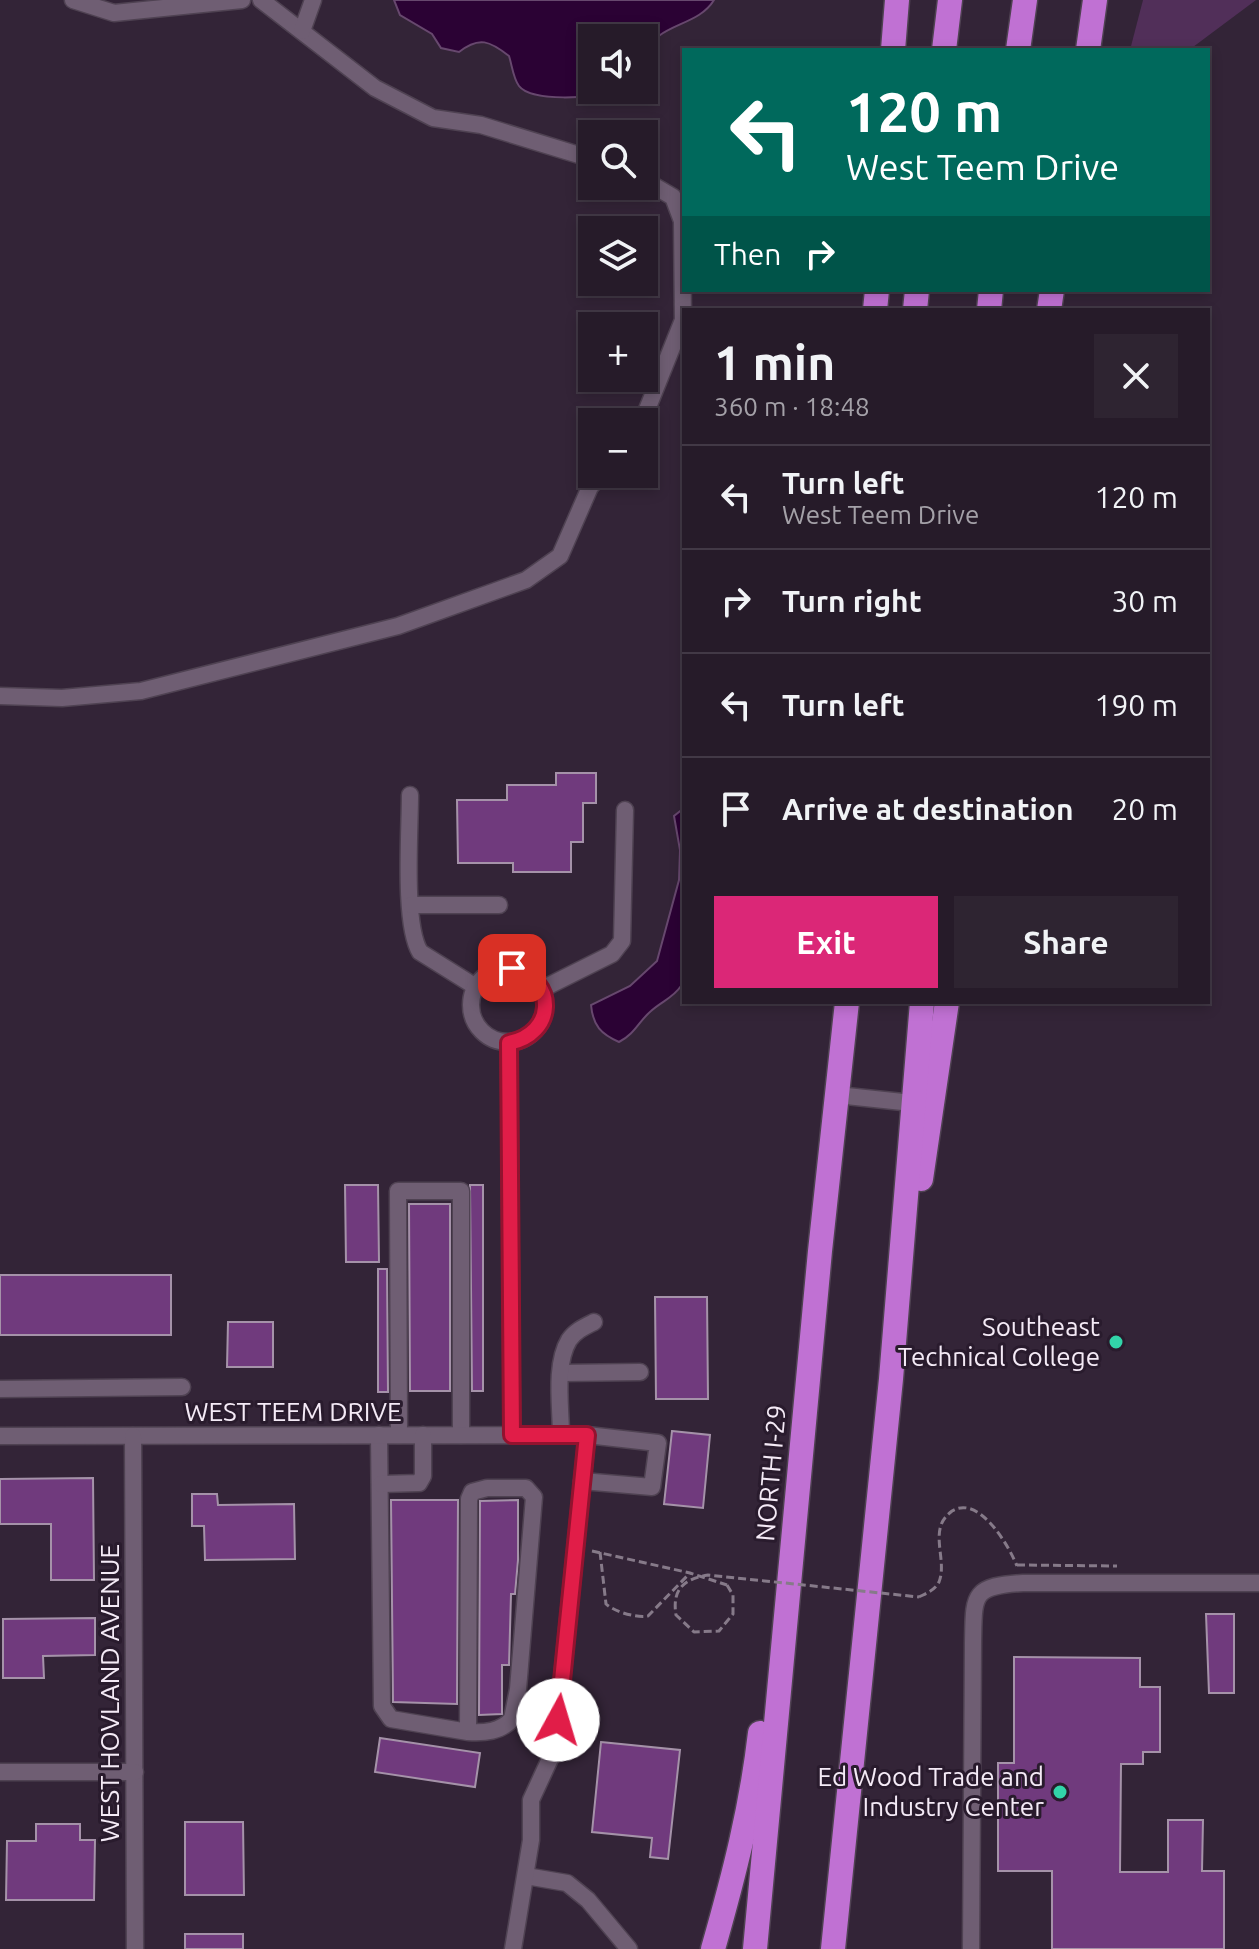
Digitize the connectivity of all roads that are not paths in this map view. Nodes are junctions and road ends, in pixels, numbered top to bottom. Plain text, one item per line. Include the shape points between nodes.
1 (73, 0) edge
2 (242, 0) edge
3 (261, 0) edge
4 (313, 0) edge
5 (897, 0) edge
6 (950, 0) edge
7 (1025, 0) edge
8 (1095, 0) edge
9 (302, 31) junction
10 (893, 48) edge
11 (944, 48) edge
12 (1018, 48) edge
13 (1088, 48) edge
14 (578, 155) edge
15 (658, 188) edge
16 (682, 221) edge
17 (682, 322) edge
18 (648, 408) edge
19 (590, 488) edge
20 (0, 696) edge
21 (410, 795) dead end
22 (625, 810) dead end
23 (411, 905) junction
24 (499, 905) dead end
25 (476, 987) junction
26 (542, 989) junction
27 (832, 1004) edge
28 (847, 1004) edge
29 (922, 1004) edge
30 (947, 1004) edge
31 (509, 1043) junction
32 (837, 1095) junction
33 (912, 1103) junction
34 (820, 1251) junction
35 (594, 1322) dead end
36 (640, 1372) dead end
37 (561, 1373) junction
38 (891, 1379) junction
39 (182, 1387) dead end
40 (0, 1389) edge
41 (379, 1435) junction
42 (399, 1435) junction
43 (423, 1435) junction
44 (461, 1435) junction
45 (512, 1435) junction
46 (561, 1435) junction
47 (587, 1435) junction
48 (0, 1436) edge
49 (133, 1436) junction
50 (582, 1481) junction
51 (381, 1484) junction
52 (1259, 1583) edge
53 (784, 1639) junction
54 (468, 1732) junction
55 (0, 1772) edge
56 (135, 1772) junction
57 (526, 1876) junction
58 (833, 1946) edge
59 (135, 1949) edge
60 (513, 1949) edge
61 (629, 1949) edge
62 (713, 1949) edge
63 (755, 1949) edge
64 (971, 1949) edge

1 - 2 street via 114,13
3 - 9 street
4 - 9 street
5 - 10 highway
6 - 11 highway
7 - 12 highway
8 - 13 highway
9 - 14 street via 375,88 433,118 481,125
15 - 16 street via 673,197
17 - 18 street
19 - 20 street via 560,556 526,580 398,626 141,691 62,698
21 - 23 street
22 - 26 street via 622,941 612,954
23 - 24 street
23 - 25 street via 411,934 420,952
25 - 26 street via 489,973 512,968
25 - 31 street via 471,1004 477,1027
26 - 31 street via 545,1013 540,1025
27 - 34 highway
28 - 32 highway, NORTH I-29
29 - 33 highway
30 - 38 highway
31 - 45 street
32 - 33 street
32 - 34 highway, NORTH I-29
33 - 38 highway
34 - 53 highway, NORTH I-29
35 - 37 street via 567,1342
36 - 37 street
37 - 46 street
38 - 58 highway
39 - 40 street
41 - 42 street, WEST TEEM DRIVE
41 - 49 street, WEST TEEM DRIVE
41 - 51 street
42 - 43 street, WEST TEEM DRIVE
42 - 44 street via 398,1191 461,1191
43 - 44 street, WEST TEEM DRIVE
43 - 51 street via 419,1483
44 - 45 street, WEST TEEM DRIVE
45 - 46 street, WEST TEEM DRIVE
46 - 47 street, WEST TEEM DRIVE
47 - 50 street
47 - 50 street, WEST TEEM DRIVE via 658,1443 652,1487
48 - 49 street, WEST TEEM DRIVE
49 - 56 street, WEST HOVLAND AVENUE
50 - 57 street via 555,1748 531,1800
51 - 54 street via 383,1711 391,1719
52 - 64 street via 1023,1583 982,1591 974,1608
53 - 62 highway via 765,1686 753,1798
53 - 63 highway, NORTH I-29
54 - 54 street via 495,1730 512,1719 534,1497 526,1488 477,1490 469,1499
55 - 56 street
56 - 59 street, WEST HOVLAND AVENUE
57 - 60 street
57 - 61 street via 567,1883

